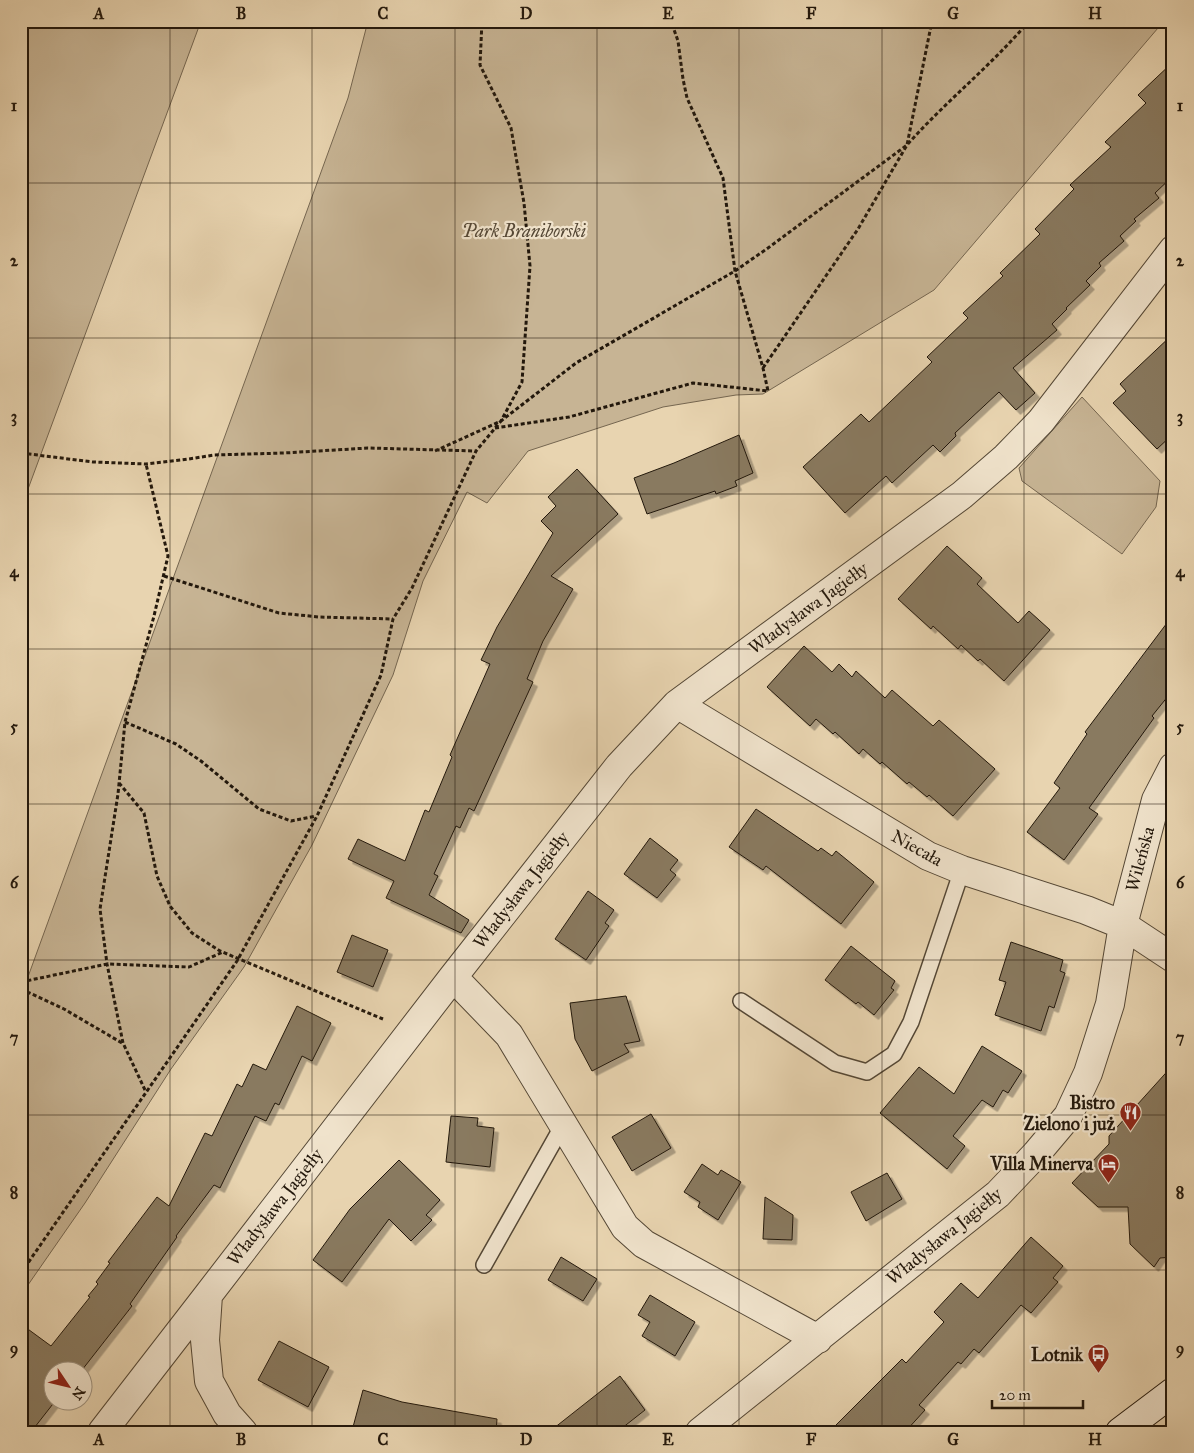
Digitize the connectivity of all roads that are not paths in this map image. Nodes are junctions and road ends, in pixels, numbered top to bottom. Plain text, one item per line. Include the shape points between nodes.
1 (1173, 250) edge
2 (677, 704) junction
3 (1173, 768) edge
4 (962, 870) junction
5 (1123, 925) junction
6 (1173, 958) edge
7 (453, 977) junction
8 (741, 1001) dead end
9 (563, 1125) junction
10 (484, 1265) dead end
11 (208, 1295) junction
12 (818, 1339) junction
13 (1173, 1392) edge
14 (102, 1432) edge
15 (244, 1432) edge
16 (700, 1432) edge
17 (1120, 1432) edge

1 - 2 street, Władysława Jagiełły via 1041,421 1006,457 962,495
2 - 4 street, Niecała via 928,856
2 - 7 street, Władysława Jagiełły via 618,766
3 - 5 street, Wileńska via 1156,800
4 - 5 street, Niecała
4 - 8 lane via 911,1022 894,1054 868,1072 835,1063
5 - 6 street, Niecała
5 - 12 street, Władysława Jagiełły via 1110,1004 1088,1073 1068,1116 998,1194
7 - 9 street via 509,1036
7 - 11 street, Władysława Jagiełły
9 - 10 lane
9 - 12 street via 625,1226 644,1244
11 - 14 street, Władysława Jagiełły
11 - 15 street via 205,1340 210,1381 227,1414
12 - 16 street, Władysława Jagiełły
13 - 17 street

